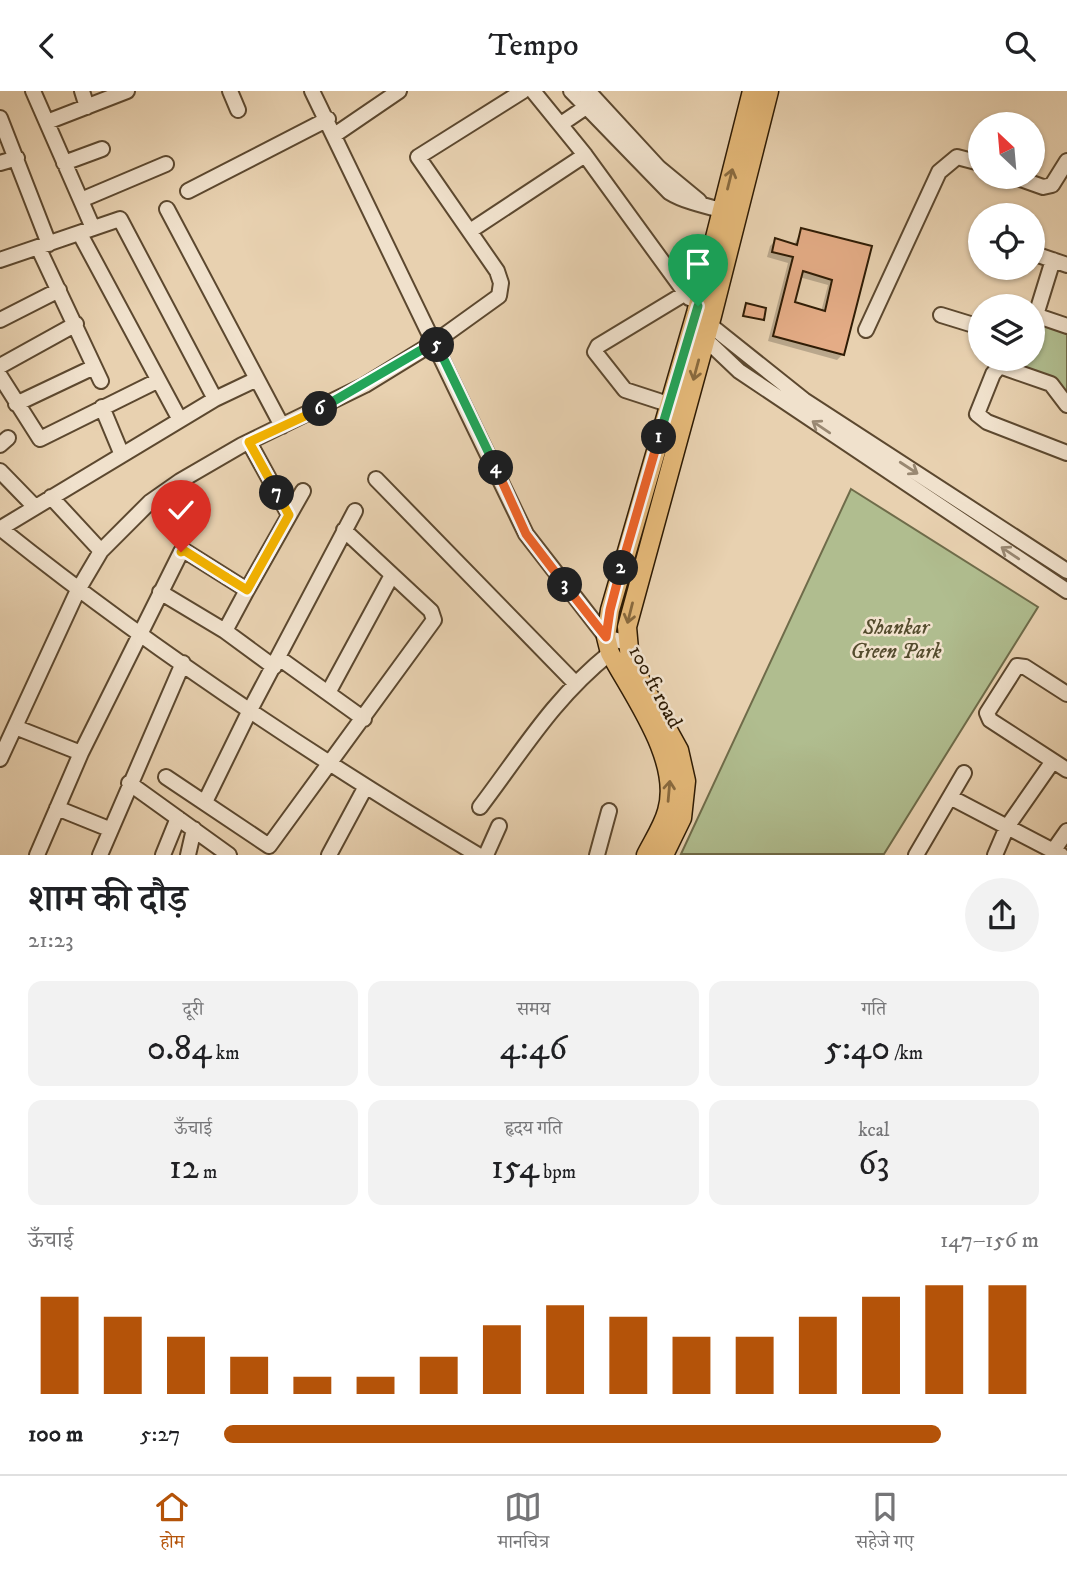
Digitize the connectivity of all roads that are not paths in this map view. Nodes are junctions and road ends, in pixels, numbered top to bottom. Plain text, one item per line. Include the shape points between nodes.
1 (33, 91) edge
2 (82, 91) edge
3 (127, 91) edge
4 (230, 91) edge
5 (312, 91) edge
6 (399, 91) edge
7 (523, 91) edge
8 (533, 91) edge
9 (571, 91) edge
10 (588, 91) edge
11 (752, 91) edge
12 (769, 91) edge
13 (87, 107) junction
14 (586, 107) junction
15 (238, 110) dead end
16 (328, 119) junction
17 (1, 122) edge
18 (47, 123) junction
19 (561, 124) junction
20 (336, 134) junction
21 (102, 149) dead end
22 (585, 155) junction
23 (17, 158) junction
24 (968, 160) edge
25 (1067, 161) edge
26 (0, 163) edge
27 (64, 163) junction
28 (166, 163) dead end
29 (1045, 187) edge
30 (188, 191) dead end
31 (81, 200) junction
32 (699, 201) junction
33 (167, 209) dead end
34 (730, 212) junction
35 (87, 231) junction
36 (470, 231) junction
37 (43, 245) junction
38 (1, 256) edge
39 (1045, 257) edge
40 (1053, 260) junction
41 (1067, 265) edge
42 (59, 290) junction
43 (684, 294) junction
44 (1041, 294) edge
45 (941, 315) dead end
46 (1045, 318) edge
47 (0, 320) edge
48 (700, 322) junction
49 (968, 323) edge
50 (76, 324) junction
51 (1067, 326) edge
52 (866, 330) dead end
53 (435, 342) junction
54 (0, 366) edge
55 (94, 367) junction
56 (995, 371) edge
57 (1016, 371) edge
58 (0, 376) edge
59 (257, 379) junction
60 (101, 381) dead end
61 (157, 381) junction
62 (215, 399) junction
63 (16, 404) junction
64 (668, 404) junction
65 (1067, 405) edge
66 (102, 407) junction
67 (180, 420) junction
68 (282, 426) junction
69 (249, 442) junction
70 (1067, 453) edge
71 (122, 455) junction
72 (0, 471) edge
73 (376, 479) dead end
74 (303, 491) dead end
75 (51, 497) junction
76 (35, 507) junction
77 (355, 511) dead end
78 (289, 515) junction
79 (0, 528) edge
80 (344, 530) junction
81 (101, 551) junction
82 (1067, 571) edge
83 (392, 575) junction
84 (78, 590) junction
85 (247, 590) junction
86 (1067, 591) edge
87 (160, 592) junction
88 (225, 631) junction
89 (140, 633) junction
90 (627, 643) junction
91 (608, 645) junction
92 (183, 663) junction
93 (276, 663) junction
94 (574, 682) junction
95 (328, 693) junction
96 (1067, 694) edge
97 (250, 710) junction
98 (364, 719) junction
99 (15, 727) junction
100 (81, 753) junction
101 (0, 759) edge
102 (1054, 761) junction
103 (330, 764) junction
104 (1067, 770) edge
105 (964, 773) dead end
106 (166, 777) dead end
107 (129, 783) junction
108 (365, 788) junction
109 (950, 797) junction
110 (205, 802) junction
111 (480, 807) dead end
112 (57, 808) junction
113 (609, 811) dead end
114 (178, 818) junction
115 (499, 825) dead end
116 (1007, 827) junction
117 (109, 829) junction
118 (194, 829) junction
119 (1067, 831) edge
120 (1057, 853) edge
121 (332, 854) edge
122 (37, 855) edge
123 (100, 855) edge
124 (163, 855) edge
125 (188, 855) edge
126 (229, 855) edge
127 (478, 855) edge
128 (486, 855) edge
129 (597, 855) edge
130 (646, 855) edge
131 (664, 855) edge
132 (916, 855) edge
133 (995, 855) edge

1 - 18 street
2 - 13 street
3 - 13 street
4 - 15 street
5 - 16 street
6 - 20 street
7 - 36 street via 418,157
8 - 19 street
9 - 14 street
10 - 32 street via 659,168
34 -> 11 main road, 100 ft road
12 - 34 main road, 100 ft road
13 - 18 street
14 - 19 street
14 - 32 street via 669,192 682,201
16 - 20 street
16 - 30 street
17 - 23 street
18 - 27 street
19 - 22 street
20 - 53 street
21 - 27 street
22 - 36 street
22 - 43 street
23 - 26 street
23 - 37 street
24 - 52 street via 957,157 939,173
25 - 29 street via 1052,185
27 - 31 street
28 - 31 street
31 - 35 street
32 - 34 street
33 - 59 street
34 - 48 main road, 100 ft road
35 - 37 street
35 - 61 street
35 - 62 street via 116,218 122,220
36 - 53 street via 497,271 502,283 499,296
37 - 38 street
37 - 42 street
39 - 40 street
40 - 41 street
40 - 44 street
42 - 47 street
42 - 50 street
43 - 48 street
43 - 64 street via 595,352 625,390
45 - 49 street
46 - 51 street
48 - 64 main road, 100 ft road
48 -> 82 street via 804,400
86 -> 48 street via 740,371
48 -> 90 main road, 100 ft road via 631,608
50 - 54 street
50 - 55 street
53 - 68 street via 365,385
53 - 91 street via 526,534
55 - 60 street
55 - 63 street
56 - 70 street via 977,414
57 - 65 street via 1051,384
58 - 63 street
59 - 62 street
59 - 68 street
61 - 66 street
61 - 67 street
62 - 67 street
63 - 66 street via 40,439
64 - 91 main road, 100 ft road via 610,610
66 - 71 street
67 - 71 street
68 - 69 street
69 - 78 street
69 - 81 street via 150,502
71 - 75 street
72 - 76 street
73 - 94 street
74 - 78 street
75 - 76 street
75 - 81 street
76 - 79 street
77 - 80 street
78 - 85 street
79 - 84 street
80 - 83 street
80 - 93 street
81 - 84 street
83 - 95 street
83 - 98 street via 431,611 434,620
84 - 89 street
84 - 99 street
85 - 87 street via 184,550
85 - 88 street
87 - 88 street
87 - 89 street
88 - 93 street
89 - 92 street
89 - 100 street
90 - 91 street
90 - 131 main road, 100 ft road via 630,661 679,750 686,781 682,818
91 - 94 street
130 -> 91 main road, 100 ft road via 667,811 671,781 663,751
92 - 97 street
92 - 107 street
93 - 95 street
93 - 97 street
94 - 111 street
95 - 98 street
96 - 102 street via 1017,666 987,713 990,720
97 - 103 street
97 - 110 street
98 - 103 street
99 - 100 street
99 - 101 street
100 - 112 street
102 - 104 street
102 - 116 street
103 - 108 street
103 - 110 street via 269,846
105 - 109 street
106 - 110 street
107 - 114 street
107 - 117 street
108 - 121 street
108 - 127 street
109 - 116 street
109 - 132 street
112 - 117 street
112 - 122 street
113 - 129 street
114 - 118 street
114 - 124 street
115 - 128 street
116 - 120 street
116 - 133 street
117 - 123 street
118 - 125 street
118 - 126 street
119 - 120 street

